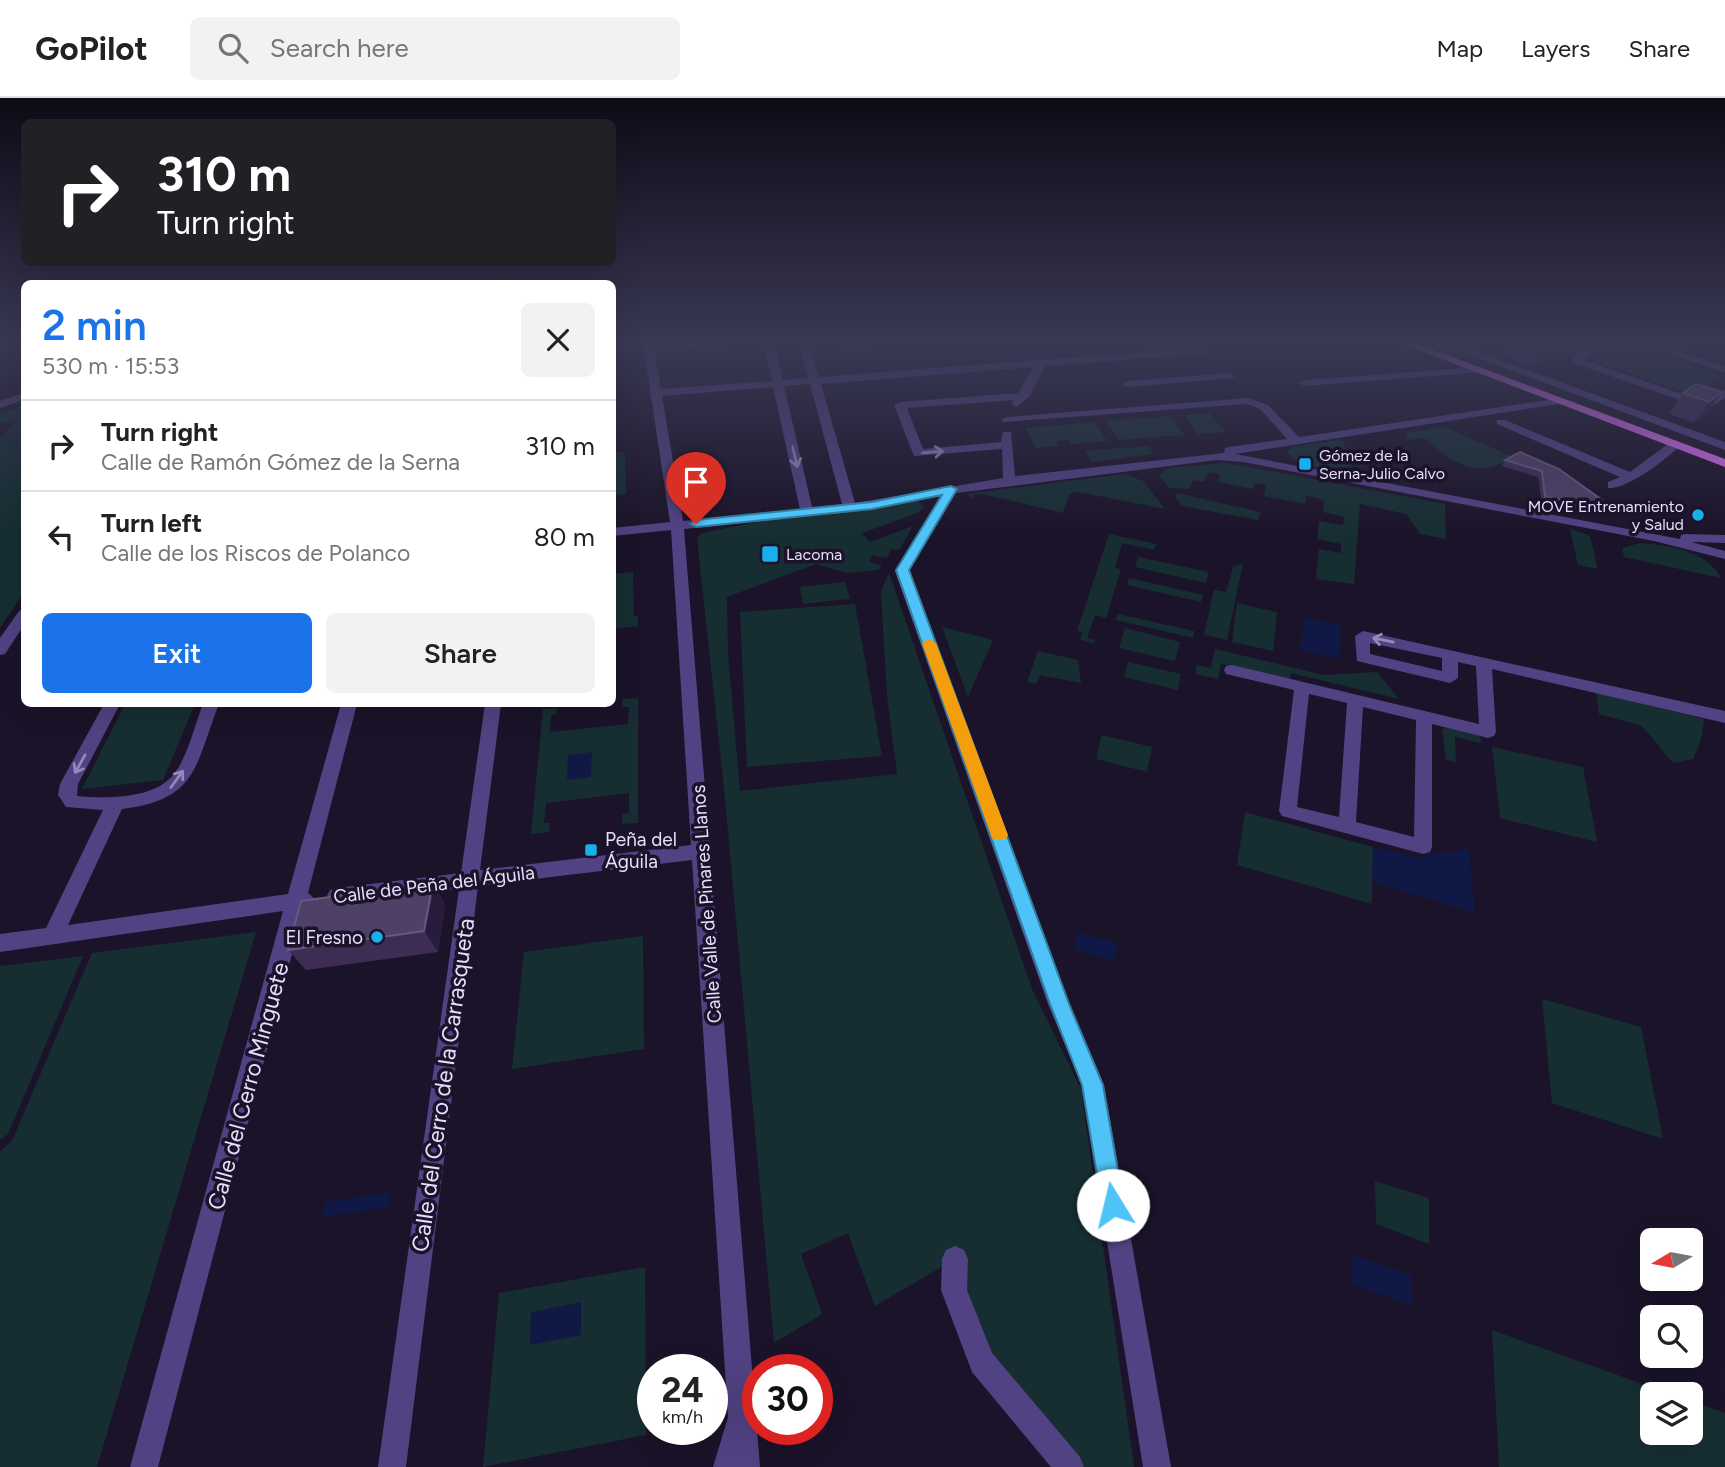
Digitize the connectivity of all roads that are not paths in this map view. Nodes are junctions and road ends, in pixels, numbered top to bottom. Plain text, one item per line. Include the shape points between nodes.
1 (658, 407) edge
2 (783, 407) edge
3 (821, 407) edge
4 (901, 407) edge
5 (1013, 407) edge
6 (1173, 407) edge
7 (1264, 407) edge
8 (1522, 407) edge
9 (1577, 407) edge
10 (1591, 407) edge
11 (1618, 407) edge
12 (1007, 420) junction
13 (1501, 422) dead end
14 (1292, 442) junction
15 (1676, 444) junction
16 (1006, 445) junction
17 (1725, 446) edge
18 (1194, 457) junction
19 (1725, 457) edge
20 (1725, 463) edge
21 (1295, 468) junction
22 (1632, 477) junction
23 (1009, 480) junction
24 (1612, 485) dead end
25 (951, 489) junction
26 (850, 508) junction
27 (807, 512) junction
28 (677, 526) junction
29 (1725, 527) edge
30 (616, 532) edge
31 (1725, 539) edge
32 (1704, 546) junction
33 (1725, 555) edge
34 (1725, 569) edge
35 (21, 618) edge
36 (0, 650) edge
37 (1450, 654) junction
38 (1484, 662) junction
39 (1232, 670) dead end
40 (1302, 687) junction
41 (1355, 700) junction
42 (110, 707) edge
43 (210, 707) edge
44 (348, 707) edge
45 (493, 707) edge
46 (1424, 716) junction
47 (1725, 717) edge
48 (116, 802) junction
49 (1347, 827) junction
50 (702, 851) junction
51 (470, 878) junction
52 (298, 902) junction
53 (54, 935) junction
54 (0, 943) edge
55 (955, 1259) dead end
56 (742, 1396) edge
57 (742, 1414) edge
58 (745, 1445) edge
59 (144, 1467) edge
60 (392, 1467) edge
61 (727, 1467) edge
62 (746, 1467) edge
63 (1070, 1467) edge
64 (1157, 1467) edge

1 - 28 street, Calle Valle de Pinares Llanos
2 -> 27 street
3 - 26 street
4 -> 16 street via 918,453
5 - 12 street
6 - 12 street
7 - 14 street
8 - 14 street
9 - 15 main road
10 - 19 main road
11 - 17 street
12 - 16 street
13 - 22 street
14 - 18 street
14 - 21 street via 1281,448
15 - 20 main road
15 - 22 street
16 - 23 street
18 - 21 street via 1243,458
18 - 23 street
21 - 32 street
22 - 24 street
23 - 25 street
25 - 26 street
25 - 64 street via 902,570 1059,1004 1093,1085
26 - 27 street
27 - 28 street
28 - 30 street
28 - 50 street, Calle Valle de Pinares Llanos
29 - 32 street
31 - 32 street
32 - 33 street
32 - 34 street
35 - 36 street
37 -> 37 street via 1388,641 1363,636 1362,657 1450,678
37 - 38 street
38 - 46 street via 1489,732
38 - 47 street
39 - 40 street
40 - 41 street
40 - 49 street via 1288,811
41 - 46 street
41 - 49 street
42 -> 48 street via 66,795 72,802
48 -> 43 street via 159,794 180,779
44 - 52 street, Calle del Cerro Minguete
45 - 51 street, Calle del Cerro de la Carrasqueta
46 - 49 street via 1423,847
48 - 53 street
50 - 51 street, Calle de Peña del Águila
50 - 56 street, Calle Valle de Pinares Llanos
51 - 52 street, Calle de Peña del Águila
51 - 60 street, Calle del Cerro de la Carrasqueta
52 - 53 street, Calle de Peña del Águila
52 - 59 street, Calle del Cerro Minguete
53 - 54 street, Calle de Peña del Águila
55 - 63 street via 954,1290 982,1362
57 - 61 street
58 - 62 street, Calle Valle de Pinares Llanos

